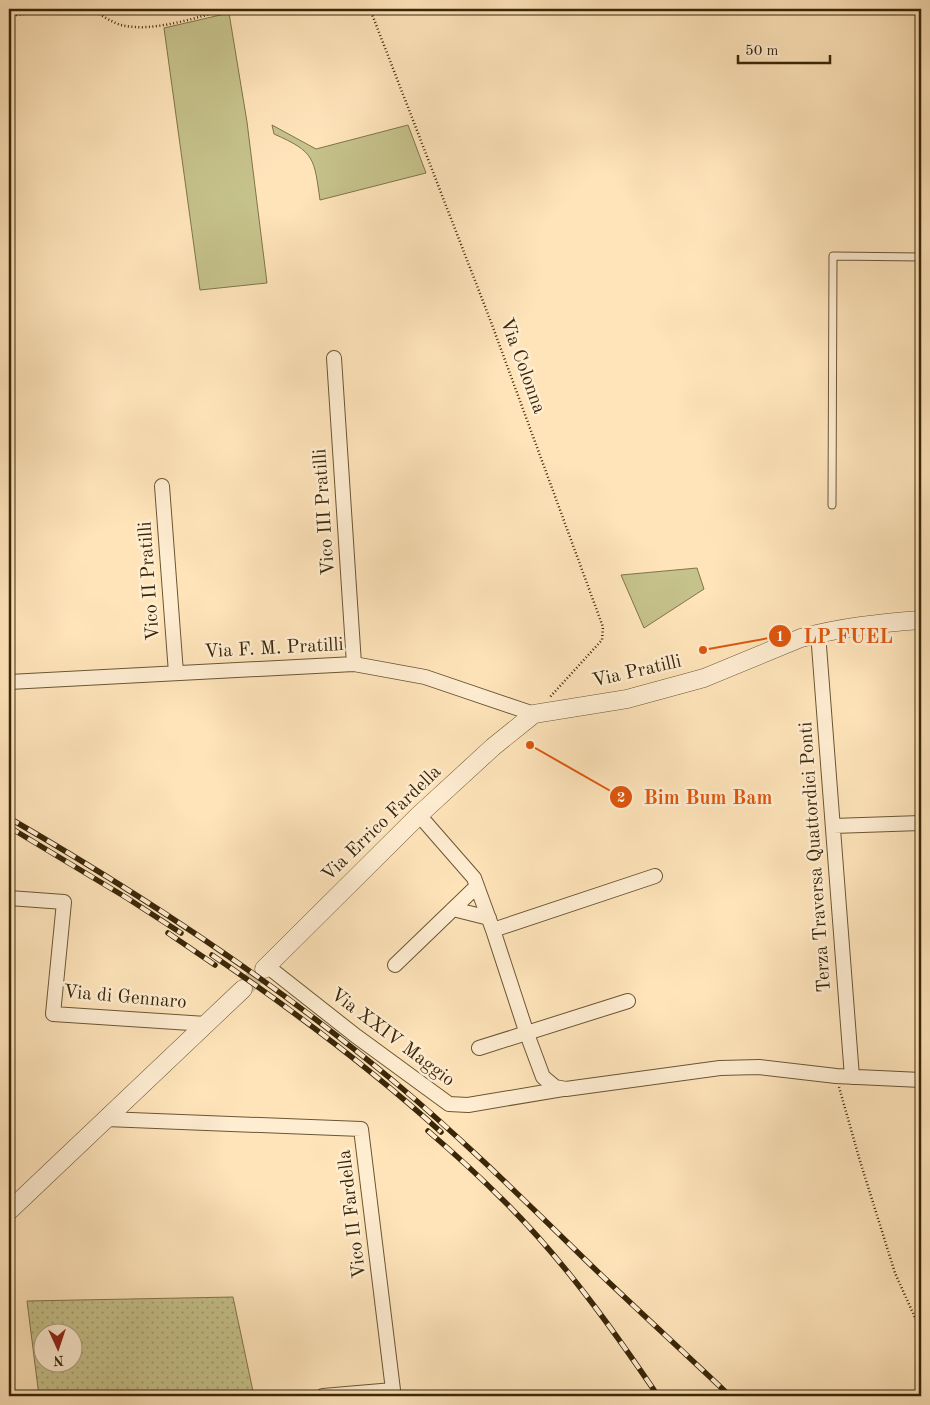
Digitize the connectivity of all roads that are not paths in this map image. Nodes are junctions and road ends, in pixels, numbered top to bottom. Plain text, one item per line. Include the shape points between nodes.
1 (921, 257) edge
2 (334, 358) dead end
3 (162, 486) dead end
4 (832, 505) dead end
5 (921, 620) edge
6 (818, 634) junction
7 (354, 664) junction
8 (176, 673) junction
9 (9, 682) edge
10 (534, 714) junction
11 (419, 815) junction
12 (921, 823) edge
13 (833, 826) junction
14 (654, 876) dead end
15 (477, 886) junction
16 (9, 898) edge
17 (453, 909) junction
18 (491, 924) junction
19 (395, 965) dead end
20 (266, 968) joint
21 (243, 990) tunnel mouth
22 (628, 1001) dead end
23 (206, 1024) junction
24 (527, 1034) junction
25 (479, 1048) dead end
26 (852, 1077) junction
27 (921, 1080) edge
28 (566, 1089) junction
29 (106, 1119) junction
30 (9, 1211) edge
31 (323, 1396) edge

1 - 4 lane via 833,256
2 - 7 street, Vico III Pratilli
3 - 8 street, Vico II Pratilli
5 - 6 street, Via Pratilli via 870,624
6 - 10 street, Via Pratilli via 687,683 627,699
6 - 13 street, Terza Traversa Quattordici Ponti
7 - 8 street, Via F. M. Pratilli
7 - 10 street, Via F. M. Pratilli via 425,677
8 - 9 street, Via F. M. Pratilli
10 - 11 street, Via Errico Fardella
11 - 15 street via 474,878
11 - 20 street, Via Errico Fardella
12 - 13 street
13 - 26 street, Terza Traversa Quattordici Ponti
14 - 18 street
15 - 17 street
15 - 18 street
16 - 23 street, Via di Gennaro via 64,902 54,1014
17 - 18 street
17 - 19 street
18 - 24 street
20 - 28 street, Via XXIV Maggio via 449,1104 468,1105
21 - 23 street
22 - 24 street
23 - 29 street
24 - 25 street
24 - 28 street via 543,1077 555,1087
26 - 27 street
26 - 28 street, Via XXIV Maggio via 759,1067 720,1068
29 - 30 street
29 - 31 street, Vico II Fardella via 362,1129 393,1390

